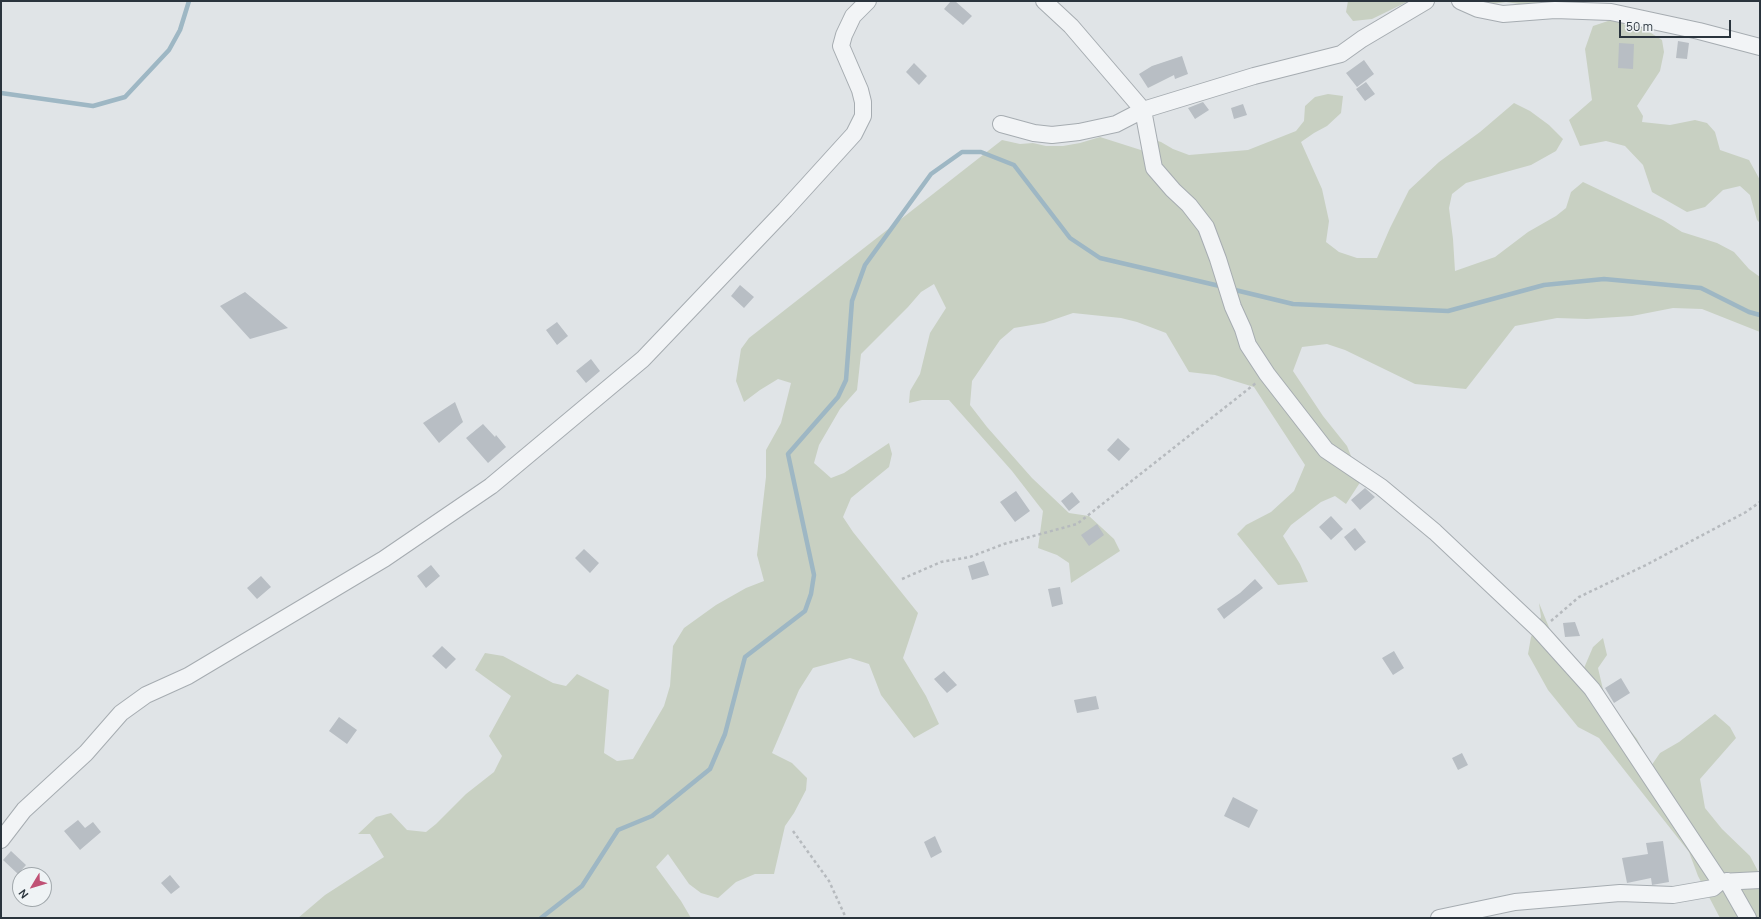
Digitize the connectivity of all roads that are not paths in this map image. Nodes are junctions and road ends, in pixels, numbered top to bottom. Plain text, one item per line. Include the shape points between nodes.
1 (868, 1) edge
2 (1044, 1) edge
3 (1426, 1) edge
4 (1460, 1) edge
5 (1760, 47) edge
6 (1143, 110) junction
7 (1001, 124) dead end
8 (1, 840) edge
9 (1760, 880) edge
10 (1723, 882) junction
11 (1439, 918) edge
12 (1748, 918) edge

1 - 8 street via 853,16 841,46 863,102 863,116 854,134 644,359 490,486 384,559 188,676 146,695 121,713 86,753 24,810
2 - 6 street via 1071,26
3 - 6 street via 1341,54 1254,76
4 - 5 street via 1478,9 1503,14 1555,10 1610,12
6 - 7 street via 1116,124 1052,135
6 - 10 street via 1154,168 1190,205 1206,227 1248,345 1267,374 1326,450 1381,487 1435,532 1539,630 1592,689
9 - 10 street
10 - 11 street via 1713,888 1673,895 1620,893 1515,902
10 - 12 street

